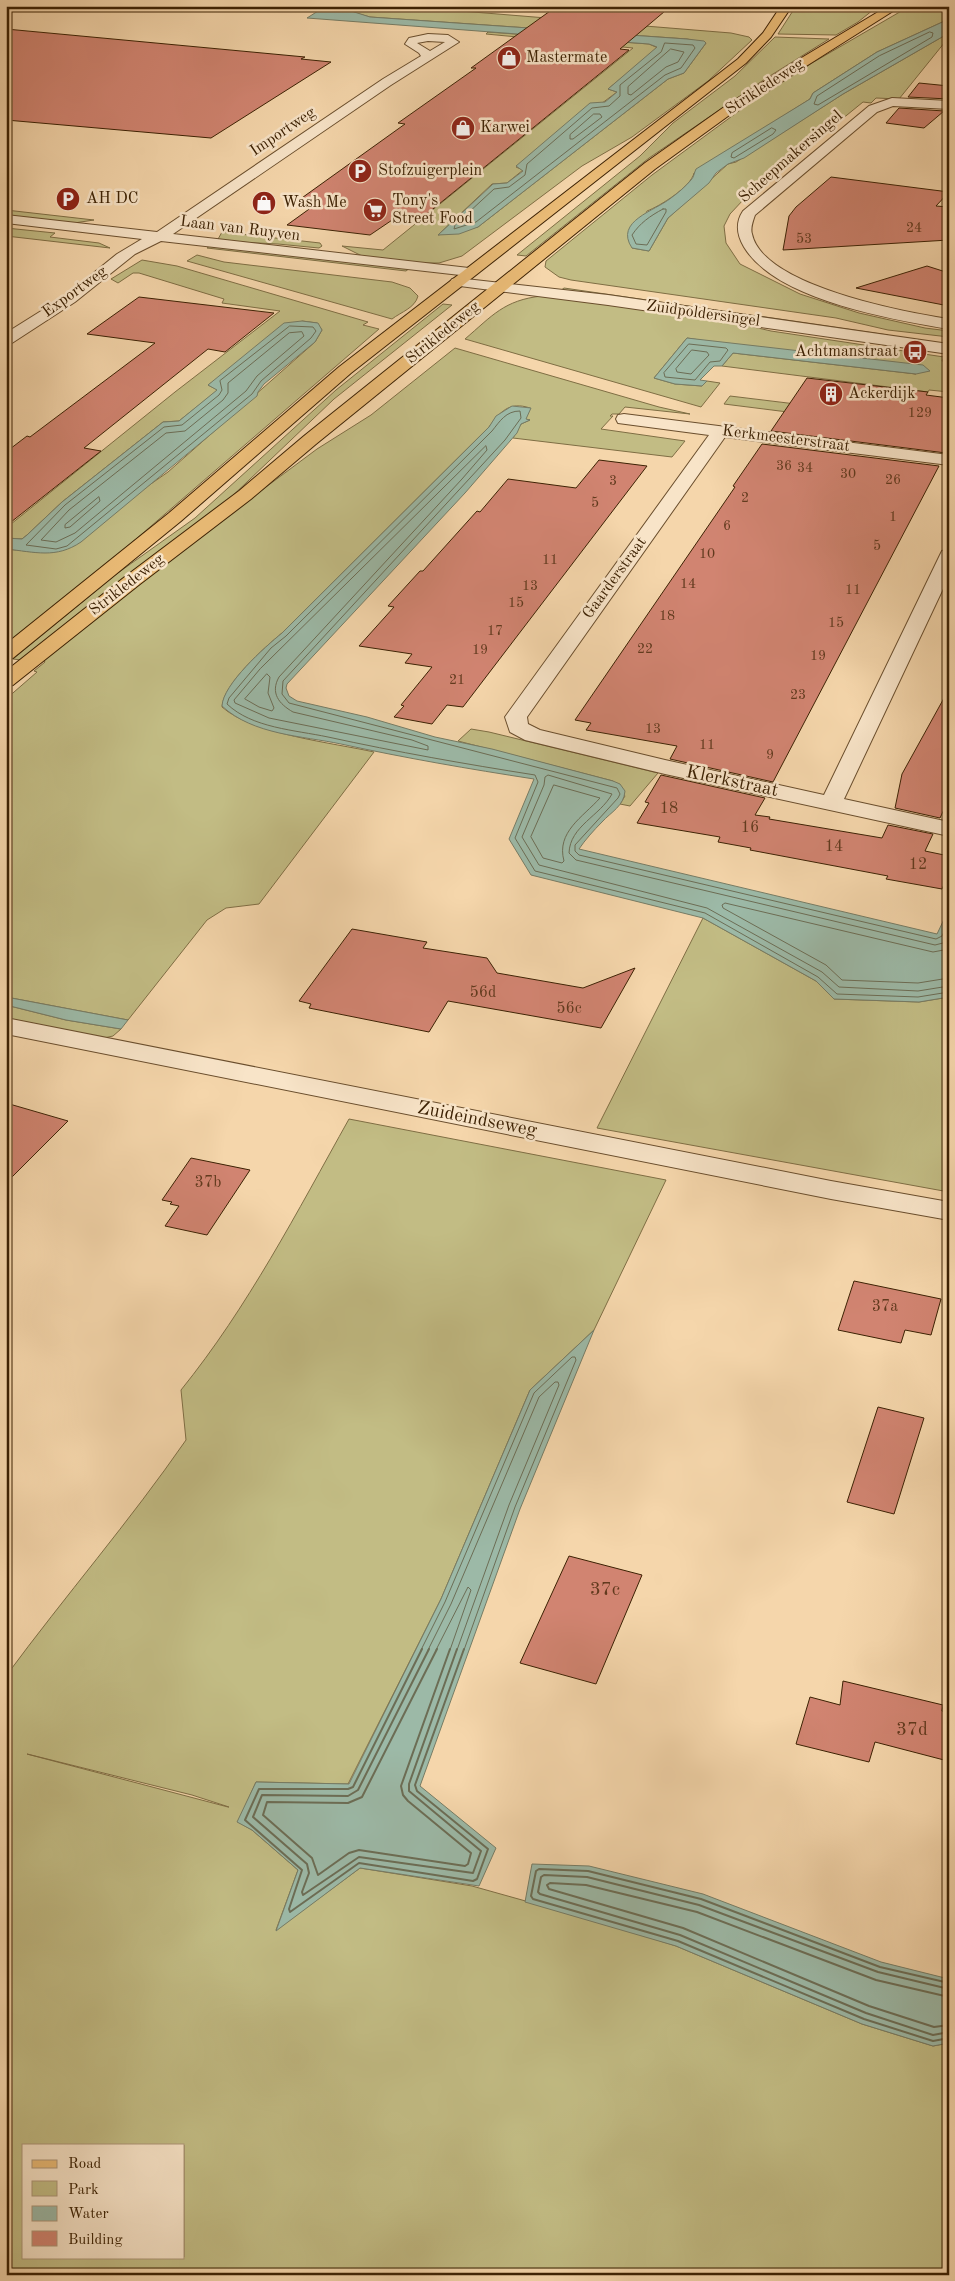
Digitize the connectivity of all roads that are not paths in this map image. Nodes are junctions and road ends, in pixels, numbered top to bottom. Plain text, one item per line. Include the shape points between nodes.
1 (787, 6) edge
2 (896, 6) edge
3 (427, 57) dead end
4 (949, 105) edge
5 (6, 219) edge
6 (6, 226) edge
7 (159, 237) junction
8 (143, 242) junction
9 (463, 277) junction
10 (506, 282) junction
11 (949, 324) edge
12 (6, 340) edge
13 (949, 341) edge
14 (949, 349) edge
15 (624, 419) dead end
16 (721, 431) junction
17 (949, 460) edge
18 (949, 555) edge
19 (6, 654) edge
20 (6, 681) edge
21 (518, 727) joint
22 (831, 803) junction
23 (949, 829) edge
24 (6, 1026) edge
25 (949, 1211) edge

1 - 9 main road, Strikledeweg via 742,62
2 - 10 main road, Strikledeweg via 807,59 692,136
3 - 7 street, Importweg
4 - 11 street, Scheepmakersingel via 892,102 873,109 748,214 744,235 753,252 798,283 857,304
5 - 7 street, Laan van Ruyven
6 - 8 street, Laan van Ruyven
7 - 8 street
7 - 9 street, Laan van Ruyven
8 - 9 street, Laan van Ruyven via 214,253
8 - 12 street, Exportweg via 96,276 90,284
9 - 10 street, Zuidpoldersingel
9 - 19 main road, Strikledeweg via 345,370 175,516
10 - 13 street, Zuidpoldersingel
10 - 14 street, Zuidpoldersingel via 608,300
10 - 20 main road, Strikledeweg via 245,495
15 - 16 street, Kerkmeesterstraat
16 - 17 street, Kerkmeesterstraat
16 - 21 street, Gaarderstraat via 516,717
18 - 22 street
21 - 22 street, Klerkstraat via 533,735 646,763
22 - 23 street, Klerkstraat
24 - 25 street, Zuideindseweg

